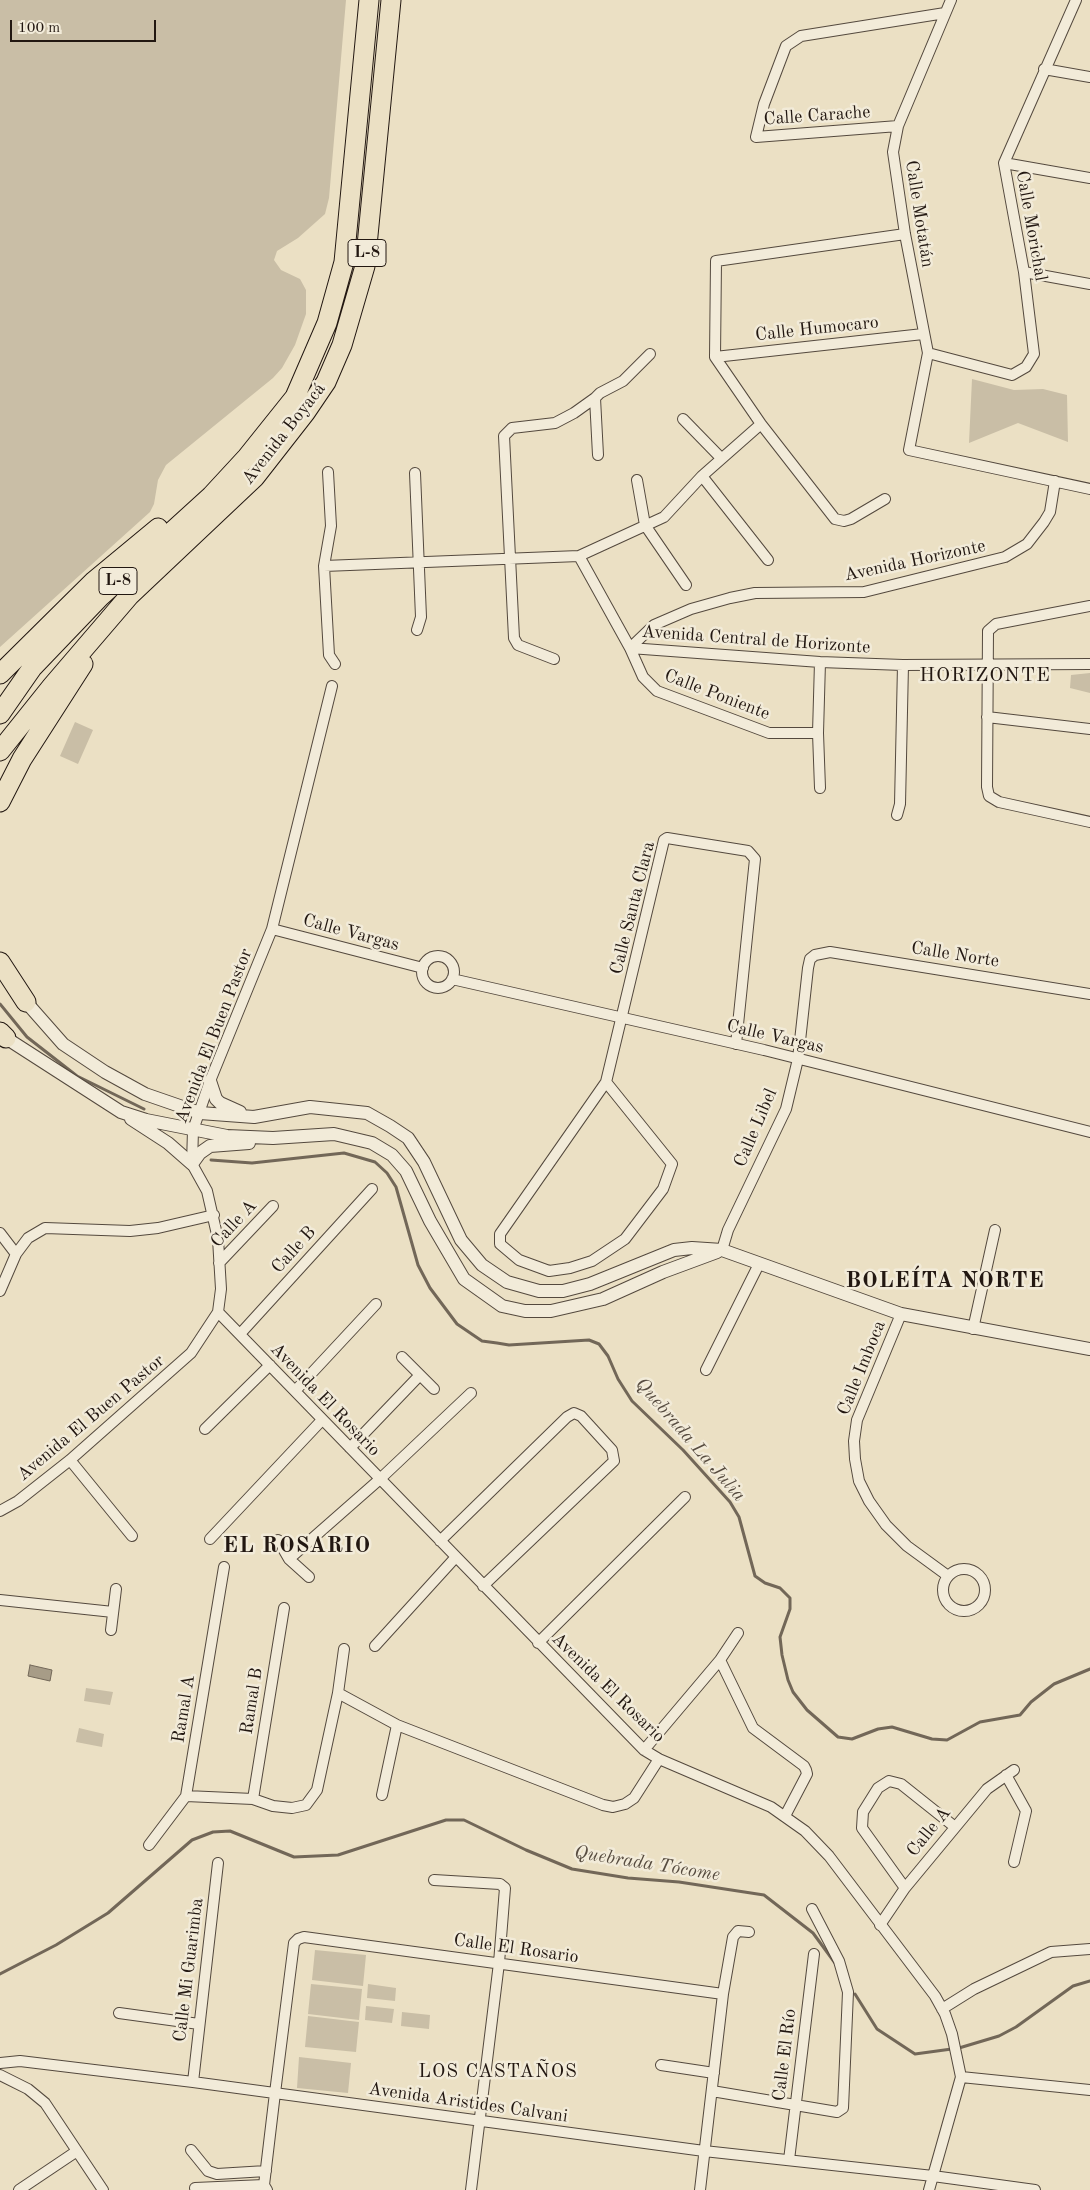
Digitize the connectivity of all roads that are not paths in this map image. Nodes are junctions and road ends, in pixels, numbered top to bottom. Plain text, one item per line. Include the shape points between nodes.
1 (368, 0) edge
2 (391, 0) edge
3 (951, 0) edge
4 (1076, 0) edge
5 (944, 13) junction
6 (1044, 69) junction
7 (1090, 77) edge
8 (898, 126) junction
9 (1004, 163) junction
10 (1090, 178) edge
11 (905, 234) junction
12 (1024, 272) junction
13 (1090, 284) edge
14 (923, 334) junction
15 (928, 353) junction
16 (650, 354) dead end
17 (715, 357) junction
18 (595, 398) junction
19 (683, 419) dead end
20 (761, 424) junction
21 (598, 455) dead end
22 (247, 457) junction
23 (721, 458) junction
24 (328, 472) dead end
25 (415, 473) dead end
26 (702, 476) junction
27 (637, 480) dead end
28 (1055, 481) junction
29 (1090, 489) edge
30 (885, 499) dead end
31 (644, 525) junction
32 (579, 556) junction
33 (511, 557) junction
34 (768, 560) dead end
35 (419, 561) junction
36 (324, 566) junction
37 (686, 585) dead end
38 (130, 595) junction
39 (1090, 606) edge
40 (417, 630) dead end
41 (630, 648) junction
42 (554, 659) dead end
43 (820, 662) junction
44 (987, 663) junction
45 (335, 664) dead end
46 (1090, 664) edge
47 (903, 665) junction
48 (0, 674) edge
49 (332, 686) dead end
50 (0, 714) edge
51 (987, 717) junction
52 (1090, 729) edge
53 (818, 733) junction
54 (0, 751) edge
55 (820, 788) dead end
56 (0, 802) edge
57 (897, 815) dead end
58 (1090, 822) edge
59 (272, 928) junction
60 (815, 955) joint
61 (0, 962) edge
62 (423, 968) junction
63 (452, 979) junction
64 (1090, 994) edge
65 (26, 1002) joint
66 (623, 1018) junction
67 (3, 1035) edge
68 (736, 1044) junction
69 (798, 1059) junction
70 (210, 1081) junction
71 (606, 1082) junction
72 (121, 1112) junction
73 (200, 1113) junction
74 (254, 1117) junction
75 (193, 1130) junction
76 (1090, 1132) edge
77 (273, 1138) junction
78 (192, 1164) junction
79 (372, 1189) dead end
80 (272, 1206) dead end
81 (214, 1215) junction
82 (995, 1230) dead end
83 (0, 1233) edge
84 (722, 1250) junction
85 (16, 1254) junction
86 (219, 1263) junction
87 (759, 1264) junction
88 (0, 1291) edge
89 (376, 1304) dead end
90 (218, 1312) junction
91 (900, 1314) junction
92 (973, 1329) junction
93 (240, 1334) junction
94 (1090, 1349) edge
95 (402, 1357) dead end
96 (270, 1366) junction
97 (706, 1370) dead end
98 (420, 1375) junction
99 (434, 1389) dead end
100 (295, 1391) junction
101 (471, 1393) dead end
102 (322, 1420) junction
103 (205, 1429) dead end
104 (350, 1448) junction
105 (70, 1460) junction
106 (380, 1479) junction
107 (685, 1497) dead end
108 (0, 1511) edge
109 (132, 1536) dead end
110 (210, 1539) dead end
111 (278, 1540) dead end
112 (440, 1542) junction
113 (289, 1558) junction
114 (455, 1558) junction
115 (224, 1567) dead end
116 (948, 1576) junction
117 (309, 1577) dead end
118 (483, 1586) junction
119 (116, 1589) dead end
120 (0, 1600) edge
121 (284, 1608) dead end
122 (114, 1612) junction
123 (111, 1630) dead end
124 (738, 1633) dead end
125 (538, 1643) junction
126 (375, 1646) dead end
127 (344, 1649) dead end
128 (720, 1660) junction
129 (338, 1693) junction
130 (397, 1725) junction
131 (644, 1750) junction
132 (658, 1759) junction
133 (382, 1795) dead end
134 (186, 1796) junction
135 (253, 1799) junction
136 (785, 1816) junction
137 (955, 1827) junction
138 (150, 1846) dead end
139 (1014, 1862) dead end
140 (218, 1863) dead end
141 (434, 1880) dead end
142 (905, 1888) junction
143 (812, 1909) dead end
144 (880, 1925) junction
145 (749, 1932) dead end
146 (1090, 1949) edge
147 (814, 1954) dead end
148 (499, 1963) junction
149 (723, 1994) junction
150 (942, 2009) junction
151 (120, 2013) dead end
152 (199, 2024) junction
153 (0, 2063) edge
154 (661, 2065) dead end
155 (714, 2073) junction
156 (0, 2075) edge
157 (960, 2077) junction
158 (193, 2082) junction
159 (1090, 2090) edge
160 (712, 2091) junction
161 (275, 2093) junction
162 (795, 2106) junction
163 (480, 2121) junction
164 (191, 2150) dead end
165 (76, 2151) junction
166 (704, 2151) junction
167 (789, 2160) junction
168 (266, 2171) junction
169 (933, 2176) junction
170 (195, 2188) dead end
171 (266, 2188) edge
172 (19, 2190) edge
173 (103, 2190) edge
174 (471, 2190) edge
175 (700, 2190) edge
176 (929, 2190) edge
177 (1035, 2190) edge

1 - 22 highway, Avenida Boyacá / L-8 via 344,262 327,322 295,397
2 - 38 highway, Avenida Boyacá / L-8 via 365,266 342,345 326,382 254,477
3 - 5 street, Calle Motatán
4 - 6 street, Calle Morichal
5 - 8 street, Calle Motatán
5 - 8 street, Calle Carache via 801,36 786,46 764,104 756,137
6 - 7 street
6 - 9 street, Calle Morichal
8 - 11 street, Calle Motatán via 893,152
9 - 10 street
9 - 12 street, Calle Morichal
11 - 14 street, Calle Motatán
11 - 17 street via 716,261
12 - 13 street
12 - 15 street, Calle Morichal via 1034,354 1026,367 1012,376
14 - 15 street, Calle Motatán
14 - 17 street, Calle Humocaro
15 - 28 street via 909,450
16 - 18 street via 623,381 600,392
17 - 20 street
18 - 21 street
18 - 33 street via 554,423 512,428 505,433
19 - 23 street
20 - 23 street
20 - 30 street via 835,518 851,519
22 - 48 highway via 94,581
22 - 50 highway, Avenida Boyacá / L-8 via 211,496 100,597 32,668
23 - 26 street
24 - 36 street via 331,526
25 - 35 street
26 - 31 street via 664,517
26 - 34 street
27 - 31 street
28 - 29 street
28 - 41 street, Avenida Horizonte via 1050,512 1044,522 1027,544 1005,557 864,592 755,593 730,598 691,609 654,625
31 - 32 street
31 - 37 street
32 - 33 street
32 - 41 street, Avenida Central de Horizonte
33 - 35 street
33 - 42 street via 516,643
35 - 36 street
35 - 40 street via 421,617
36 - 45 street via 329,655
38 - 54 highway, Avenida Boyacá / L-8
38 - 56 highway via 27,751
39 - 44 street via 996,624 988,631
41 - 43 street, Avenida Central de Horizonte
41 - 53 street, Calle Poniente via 643,677 656,692 769,733
43 - 47 street, Avenida Central de Horizonte
43 - 53 street
44 - 46 street, Avenida Central de Horizonte
44 - 47 street, Avenida Central de Horizonte
44 - 51 street
47 - 57 street via 900,804
49 - 59 street, Avenida El Buen Pastor
51 - 52 street
51 - 58 street via 987,787 994,800
53 - 55 street
59 - 62 street, Calle Vargas
59 - 70 street, Avenida El Buen Pastor
60 - 64 street, Calle Norte via 830,952
60 - 69 street, Calle Libel via 810,959 808,968
61 - 65 highway
62 - 63 street, Calle Vargas via 424,978 431,986 445,986
62 - 63 street via 432,957 445,957 454,969
63 - 66 street, Calle Vargas
65 - 73 street via 63,1044 105,1072 145,1094
66 - 68 street, Calle Vargas
66 - 68 street, Calle Santa Clara via 664,840 671,838 748,851 755,859
66 - 71 street, Calle Santa Clara
67 - 72 street
68 - 69 street, Calle Vargas
69 - 76 street, Calle Vargas
69 - 84 street, Calle Libel via 786,1109 728,1230
70 - 73 street, Avenida El Buen Pastor
70 - 74 street via 220,1104
71 - 71 street, Calle Santa Clara via 500,1234 500,1244 519,1260 549,1270 592,1261 625,1239 663,1189 672,1164
72 - 75 street
72 - 78 street via 168,1143
73 - 74 street
73 - 75 street, Avenida El Buen Pastor
74 - 84 street via 310,1107 367,1113 396,1130 408,1138 424,1162 461,1240 482,1265 508,1282 540,1291 563,1291 590,1284 674,1250
75 - 77 street via 227,1136
75 - 78 street, Avenida El Buen Pastor
77 - 78 street via 210,1146
77 - 84 street via 334,1134 372,1143 392,1155 406,1171 430,1221 464,1279 502,1306 518,1310 551,1311 603,1299
78 - 81 street, Avenida El Buen Pastor via 207,1191
79 - 93 street, Calle B
80 - 86 street, Calle A
81 - 85 street via 130,1232 45,1228 28,1238
81 - 86 street, Avenida El Buen Pastor
82 - 92 street
83 - 85 street
84 - 87 street
85 - 88 street
86 - 90 street, Avenida El Buen Pastor via 221,1289
87 - 91 street
87 - 97 street
89 - 100 street
90 - 93 street, Avenida El Rosario
90 - 105 street, Avenida El Buen Pastor via 191,1353
91 - 92 street
91 - 116 street, Calle Imboca via 857,1420 854,1441 859,1481 868,1501 886,1525 907,1546
92 - 94 street
93 - 96 street, Avenida El Rosario
95 - 98 street
96 - 100 street, Avenida El Rosario
96 - 103 street
98 - 99 street
98 - 104 street
100 - 102 street, Avenida El Rosario
101 - 106 street
102 - 104 street, Avenida El Rosario
102 - 110 street
104 - 106 street, Avenida El Rosario
105 - 108 street, Avenida El Buen Pastor via 18,1501
105 - 109 street
106 - 112 street, Avenida El Rosario
106 - 113 street
107 - 125 street
111 - 113 street
112 - 114 street, Avenida El Rosario
112 - 118 street via 567,1417 574,1413 581,1416 612,1450 614,1461
113 - 117 street
114 - 118 street, Avenida El Rosario
114 - 126 street
115 - 134 street, Ramal A
116 - 116 street via 943,1590 949,1605 962,1612 980,1605 985,1584 976,1572 962,1568
118 - 125 street, Avenida El Rosario
119 - 122 street
120 - 122 street
121 - 135 street, Ramal B
122 - 123 street
124 - 128 street
125 - 131 street, Avenida El Rosario
127 - 129 street
128 - 131 street
128 - 136 street via 753,1728 806,1770 807,1774
129 - 130 street
129 - 135 street via 317,1790 312,1799 306,1805 292,1808
130 - 132 street via 614,1807 634,1798
130 - 133 street
131 - 132 street, Avenida El Rosario
132 - 136 street, Avenida El Rosario via 758,1800
134 - 135 street
134 - 138 street, Ramal A
136 - 144 street, Avenida El Rosario via 829,1856
137 - 139 street, Calle A via 987,1789 1010,1773 1026,1811
137 - 142 street, Calle A
137 - 142 street via 900,1784 889,1781 878,1788 863,1812 862,1828
140 - 152 street, Calle Mi Guarimba
141 - 148 street via 504,1885
142 - 144 street, Calle A
143 - 162 street via 839,1961 848,1992 843,2108 837,2112
144 - 150 street, Avenida El Rosario
145 - 149 street via 734,1933
146 - 150 street via 1051,1952 974,1989
147 - 162 street, Calle El Río
148 - 149 street, Calle El Rosario
148 - 161 street, Calle El Rosario via 298,1938 294,1943
148 - 163 street
149 - 155 street
150 - 157 street, Avenida El Rosario via 952,2034
151 - 152 street
152 - 158 street, Calle Mi Guarimba
153 - 158 street, Avenida Aristides Calvani via 20,2061
154 - 155 street
155 - 160 street
156 - 165 street via 24,2086 40,2099
157 - 159 street
157 - 169 street, Avenida El Rosario
158 - 161 street, Avenida Aristides Calvani
160 - 162 street
160 - 166 street
161 - 163 street, Avenida Aristides Calvani
161 - 168 street
162 - 167 street, Calle El Río
163 - 166 street, Avenida Aristides Calvani
163 - 174 street
164 - 168 street via 208,2171 217,2174
165 - 172 street
165 - 173 street
166 - 167 street, Avenida Aristides Calvani
166 - 175 street
167 - 169 street, Avenida Aristides Calvani
168 - 171 street
169 - 176 street, Avenida El Rosario
169 - 177 street, Avenida Aristides Calvani
170 - 171 street

